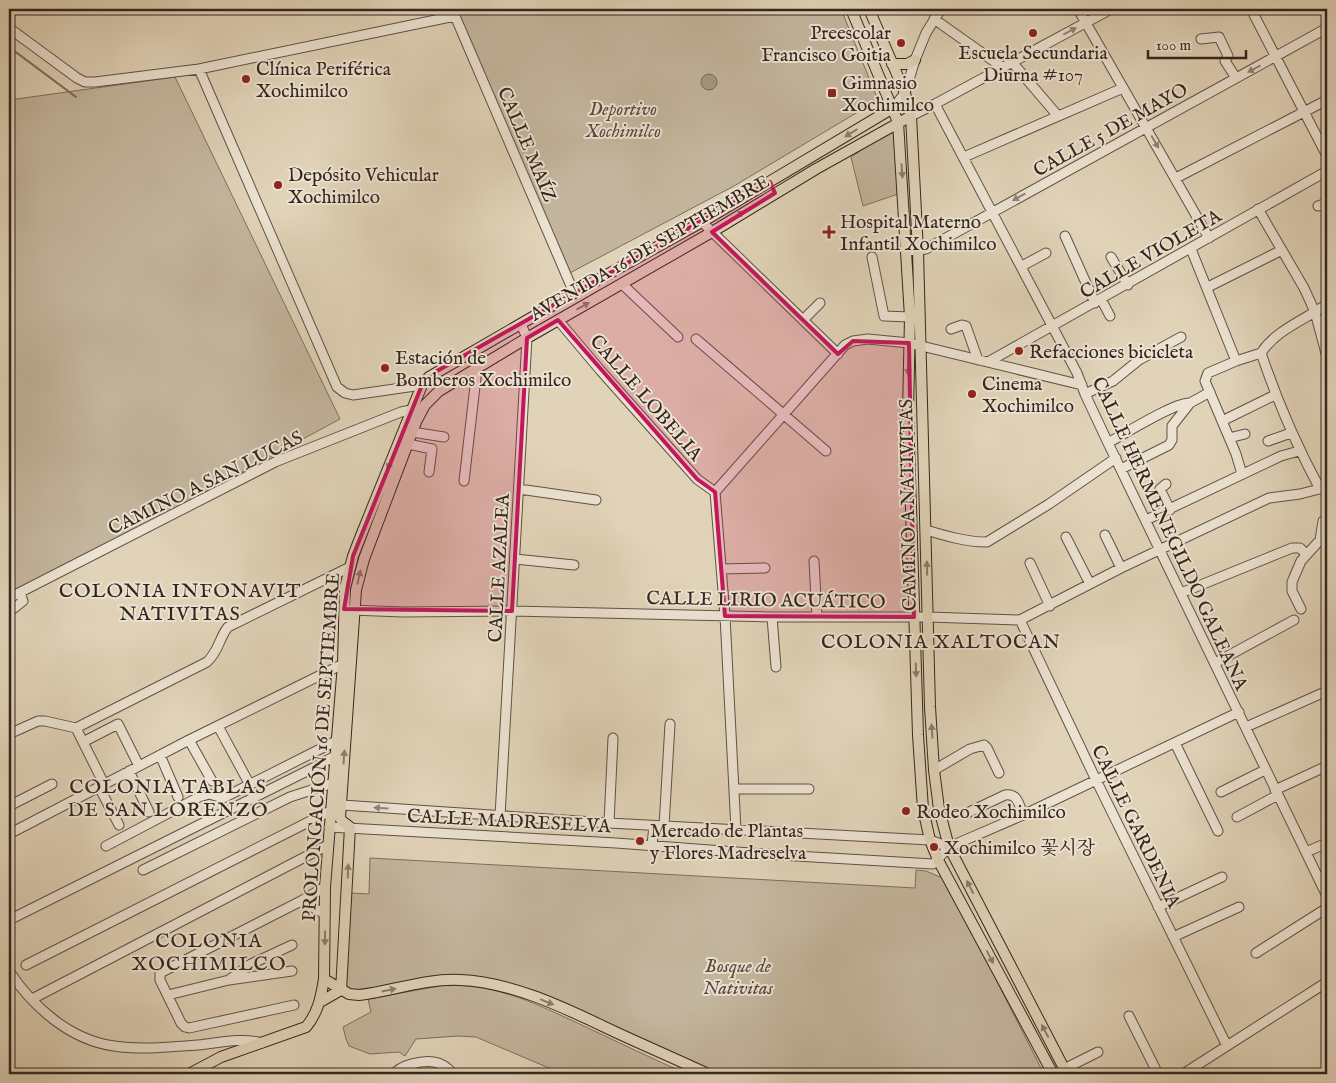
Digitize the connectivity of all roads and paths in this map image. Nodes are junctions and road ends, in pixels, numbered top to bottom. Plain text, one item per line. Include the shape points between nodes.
1 (851, 9) edge
2 (869, 9) edge
3 (941, 9) edge
4 (1078, 9) edge
5 (1110, 9) edge
6 (1251, 9) edge
7 (454, 12) edge
8 (934, 19) junction
9 (1086, 22) junction
10 (9, 28) edge
11 (1327, 28) edge
12 (1201, 39) dead end
13 (1276, 57) junction
14 (915, 60) junction
15 (1012, 62) junction
16 (892, 64) junction
17 (1002, 67) junction
18 (199, 69) junction
19 (1236, 78) junction
20 (1123, 88) junction
21 (905, 94) junction
22 (1327, 100) edge
23 (936, 104) junction
24 (893, 108) junction
25 (1305, 112) junction
26 (911, 116) junction
27 (1058, 116) junction
28 (898, 122) junction
29 (1146, 127) junction
30 (1327, 156) edge
31 (964, 157) junction
32 (810, 158) junction
33 (816, 169) junction
34 (1327, 171) edge
35 (1176, 178) junction
36 (770, 182) junction
37 (776, 193) junction
38 (904, 202) junction
39 (916, 202) junction
40 (1327, 203) edge
41 (1318, 206) dead end
42 (1258, 209) junction
43 (994, 212) junction
44 (702, 222) junction
45 (712, 232) junction
46 (1065, 236) dead end
47 (1209, 238) junction
48 (1191, 249) junction
49 (1282, 250) junction
50 (907, 251) junction
51 (918, 251) junction
52 (1046, 253) dead end
53 (872, 257) dead end
54 (1111, 257) dead end
55 (1022, 266) junction
56 (622, 284) junction
57 (1128, 284) junction
58 (1208, 287) junction
59 (574, 293) junction
60 (1098, 301) junction
61 (820, 303) dead end
62 (1327, 304) edge
63 (1316, 312) junction
64 (1110, 316) dead end
65 (910, 317) junction
66 (558, 320) junction
67 (803, 320) junction
68 (520, 324) junction
69 (1054, 326) junction
70 (951, 329) dead end
71 (1325, 336) edge
72 (678, 337) dead end
73 (1181, 337) dead end
74 (527, 338) junction
75 (696, 339) dead end
76 (909, 343) junction
77 (921, 346) junction
78 (1261, 353) junction
79 (838, 354) junction
80 (1327, 358) edge
81 (978, 360) junction
82 (1236, 361) junction
83 (988, 362) junction
84 (477, 369) junction
85 (1082, 385) junction
86 (422, 386) junction
87 (1210, 392) junction
88 (1086, 394) junction
89 (1275, 395) junction
90 (1190, 403) junction
91 (784, 413) junction
92 (414, 419) junction
93 (1222, 421) junction
94 (1291, 433) junction
95 (1245, 434) dead end
96 (444, 438) dead end
97 (1229, 438) junction
98 (1268, 441) dead end
99 (1108, 443) junction
100 (408, 444) junction
101 (826, 451) dead end
102 (1299, 451) junction
103 (1116, 458) junction
104 (1121, 469) junction
105 (429, 472) dead end
106 (1242, 474) junction
107 (464, 481) dead end
108 (1166, 484) dead end
109 (1324, 488) edge
110 (519, 489) junction
111 (715, 492) junction
112 (596, 500) dead end
113 (1170, 510) junction
114 (1146, 520) junction
115 (1323, 521) dead end
116 (926, 530) junction
117 (1105, 535) dead end
118 (1066, 537) dead end
119 (1160, 550) junction
120 (1306, 554) junction
121 (515, 559) junction
122 (814, 561) dead end
123 (1030, 563) dead end
124 (574, 565) dead end
125 (350, 567) junction
126 (765, 568) dead end
127 (1121, 568) junction
128 (721, 570) junction
129 (1090, 584) junction
130 (20, 593) junction
131 (1180, 593) junction
132 (9, 598) edge
133 (1050, 606) junction
134 (1302, 609) dead end
135 (349, 610) junction
136 (512, 611) junction
137 (9, 612) edge
138 (725, 616) junction
139 (772, 617) junction
140 (817, 617) junction
141 (914, 617) junction
142 (928, 617) junction
143 (1020, 620) junction
144 (1294, 620) dead end
145 (1216, 663) junction
146 (343, 664) junction
147 (776, 667) dead end
148 (1327, 691) edge
149 (1239, 712) junction
150 (670, 724) dead end
151 (218, 726) junction
152 (1246, 727) junction
153 (76, 728) junction
154 (9, 734) edge
155 (614, 738) dead end
156 (189, 740) junction
157 (336, 741) junction
158 (83, 742) junction
159 (1175, 743) junction
160 (160, 755) junction
161 (335, 756) junction
162 (139, 766) junction
163 (1327, 766) edge
164 (934, 770) junction
165 (1265, 770) junction
166 (129, 771) junction
167 (999, 773) dead end
168 (1096, 780) junction
169 (212, 781) dead end
170 (333, 783) junction
171 (52, 784) dead end
172 (102, 785) junction
173 (250, 786) junction
174 (734, 789) junction
175 (809, 789) dead end
176 (1221, 792) dead end
177 (1277, 793) junction
178 (178, 797) dead end
179 (342, 805) junction
180 (9, 806) edge
181 (331, 811) junction
182 (149, 812) dead end
183 (965, 814) dead end
184 (1023, 815) junction
185 (500, 816) junction
186 (1237, 817) dead end
187 (609, 823) junction
188 (119, 825) dead end
189 (654, 826) junction
190 (664, 826) junction
191 (329, 827) junction
192 (350, 827) junction
193 (736, 830) junction
194 (1218, 830) dead end
195 (9, 834) edge
196 (930, 840) junction
197 (1327, 843) edge
198 (328, 845) junction
199 (652, 845) junction
200 (106, 846) dead end
201 (949, 847) junction
202 (1306, 852) junction
203 (938, 860) junction
204 (143, 870) dead end
205 (1327, 874) edge
206 (1222, 877) dead end
207 (1318, 878) junction
208 (325, 887) junction
209 (1327, 896) edge
210 (302, 901) junction
211 (1239, 906) dead end
212 (1158, 907) junction
213 (1327, 908) edge
214 (325, 914) junction
215 (9, 920) edge
216 (1173, 937) junction
217 (292, 945) dead end
218 (1256, 954) dead end
219 (26, 965) dead end
220 (292, 970) dead end
221 (9, 971) edge
222 (324, 979) junction
223 (229, 980) junction
224 (1327, 982) edge
225 (342, 990) junction
226 (168, 995) junction
227 (32, 999) junction
228 (320, 1002) junction
229 (294, 1005) dead end
230 (1129, 1016) dead end
231 (262, 1044) junction
232 (1227, 1046) junction
233 (1098, 1052) dead end
234 (1066, 1072) edge
235 (189, 1074) edge
236 (394, 1074) edge
237 (453, 1074) edge
238 (708, 1074) edge
239 (1053, 1074) edge
240 (1158, 1074) edge
241 (1182, 1074) edge

1 - 24 main road, CAMINO A NATIVITAS
2 - 16 main road, CAMINO A NATIVITAS
3 - 8 street
4 - 9 street
5 - 9 street
6 - 13 street
7 - 18 street
7 - 59 street, CALLE MAÍZ
8 - 14 street
8 - 17 street
15 -> 9 street
9 - 20 street
10 - 18 street via 85,82
11 - 13 street, CALLE 5 DE MAYO
12 - 19 street via 1220,37 1228,56 1226,61
13 -> 19 street, CALLE 5 DE MAYO
13 - 25 street
14 - 16 main road via 907,64
14 - 21 street
15 - 17 street
15 - 27 street
16 - 21 main road, CAMINO A NATIVITAS
17 - 23 street
18 - 86 street via 337,387 353,395
19 - 29 street, CALLE 5 DE MAYO
20 - 27 street
20 - 29 street
21 - 24 street
21 - 26 main road, CAMINO A NATIVITAS
22 - 25 street
23 - 26 street
23 - 31 street, CALLE HERMENEGILDO GALEANA
24 - 28 main road, CAMINO A NATIVITAS
24 -> 32 main road, AVENIDA 16 DE SEPTIEMBRE
25 - 30 street
25 - 35 street
26 - 28 main road, AVENIDA 16 DE SEPTIEMBRE
26 - 39 main road, CAMINO A NATIVITAS
27 - 31 street
28 - 33 main road, AVENIDA 16 DE SEPTIEMBRE
28 -> 38 main road, CAMINO A NATIVITAS
29 -> 35 street
29 -> 43 street, CALLE 5 DE MAYO
31 - 43 street, CALLE HERMENEGILDO GALEANA
32 - 33 main road
32 - 36 main road, AVENIDA 16 DE SEPTIEMBRE
33 - 37 main road, AVENIDA 16 DE SEPTIEMBRE
34 - 42 street, CALLE VIOLETA
35 - 47 street
36 - 37 main road
36 - 44 main road, AVENIDA 16 DE SEPTIEMBRE
45 -> 37 main road, AVENIDA 16 DE SEPTIEMBRE
38 - 39 main road
38 - 50 main road, CAMINO A NATIVITAS
39 - 51 main road, CAMINO A NATIVITAS
40 - 41 street
42 - 47 street, CALLE VIOLETA
42 - 49 street
43 - 51 street, CALLE 5 DE MAYO via 926,250
43 - 55 street, CALLE HERMENEGILDO GALEANA
44 - 45 street
44 - 59 main road, AVENIDA 16 DE SEPTIEMBRE
45 - 56 main road, AVENIDA 16 DE SEPTIEMBRE
45 - 67 street
46 - 60 street
47 - 48 street, CALLE VIOLETA
48 - 57 street, CALLE VIOLETA
48 - 58 street
49 - 58 street
49 - 63 street
50 - 51 street, CALLE 5 DE MAYO
50 - 65 main road, CAMINO A NATIVITAS
51 - 77 main road, CAMINO A NATIVITAS
52 - 55 street
53 - 65 street via 884,316
54 - 57 street
55 - 69 street, CALLE HERMENEGILDO GALEANA
66 -> 56 main road, AVENIDA 16 DE SEPTIEMBRE
56 - 72 street
57 - 60 street, CALLE VIOLETA
58 - 82 street
59 - 68 main road, AVENIDA 16 DE SEPTIEMBRE
60 - 64 street
60 - 69 street, CALLE VIOLETA
61 - 67 street
62 - 63 street
63 - 71 street
63 - 78 street via 1278,334
65 - 76 main road, CAMINO A NATIVITAS
66 - 74 main road, AVENIDA 16 DE SEPTIEMBRE
66 - 111 street, CALLE LOBELIA via 698,479
67 - 79 street
68 - 74 street, CALLE AZALEA
68 - 86 main road, AVENIDA 16 DE SEPTIEMBRE via 437,371
69 - 83 street, CALLE VIOLETA
69 - 85 street, CALLE HERMENEGILDO GALEANA
70 - 81 street via 966,326
71 - 80 street
73 - 88 street via 1139,360 1113,381
74 - 84 main road, AVENIDA 16 DE SEPTIEMBRE
74 - 110 street, CALLE AZALEA
75 - 91 street
76 - 77 street
76 - 79 street via 868,339 853,341
76 -> 141 main road, CAMINO A NATIVITAS
77 - 81 street
77 - 116 main road, CAMINO A NATIVITAS
78 - 82 street
78 - 89 street
79 - 91 street
81 - 83 street
82 - 87 street via 1205,377
83 - 85 street
84 - 92 main road, AVENIDA 16 DE SEPTIEMBRE via 439,391
84 - 107 street
85 - 88 street, CALLE HERMENEGILDO GALEANA
86 - 92 main road, AVENIDA 16 DE SEPTIEMBRE
87 - 90 street
87 - 93 street
88 - 99 street, CALLE HERMENEGILDO GALEANA
89 - 93 street
89 - 94 street
90 - 99 street via 1178,406
90 - 104 street via 1172,426 1169,445
91 - 101 street
91 - 111 street
92 - 96 street
92 - 100 main road, PROLONGACIÓN 16 DE SEPTIEMBRE
92 -> 125 main road, PROLONGACIÓN 16 DE SEPTIEMBRE via 370,512
92 - 130 street, CAMINO A SAN LUCAS via 401,412 275,462
93 - 97 street
94 - 98 street
94 - 102 street
95 - 97 street
97 - 106 street
99 - 103 street, CALLE HERMENEGILDO GALEANA
100 - 105 street via 432,449
135 -> 100 main road, PROLONGACIÓN 16 DE SEPTIEMBRE via 360,570
102 - 106 street
102 - 109 street
103 - 104 street, CALLE HERMENEGILDO GALEANA
103 - 116 street via 987,542 950,538
104 - 114 street, CALLE HERMENEGILDO GALEANA
106 - 113 street
108 - 113 street via 1160,489
109 - 119 street, CALLE LIRIO ACUÁTICO via 1269,498
110 - 112 street
110 - 121 street, CALLE AZALEA
111 - 128 street
113 - 114 street
114 - 119 street, CALLE HERMENEGILDO GALEANA
115 - 120 street via 1320,540
142 -> 116 main road, CAMINO A NATIVITAS
117 - 127 street
118 - 129 street
119 - 127 street, CALLE LIRIO ACUÁTICO
119 - 131 street, CALLE HERMENEGILDO GALEANA
120 - 131 street via 1300,548 1292,548
120 - 134 street via 1292,582 1292,591
121 - 124 street
121 - 136 street, CALLE AZALEA
122 - 140 street
123 - 133 street
125 - 135 main road, PROLONGACIÓN 16 DE SEPTIEMBRE via 345,588
125 - 153 street via 228,627 213,657 207,662
126 - 128 street
127 - 129 street, CALLE LIRIO ACUÁTICO
128 - 138 street
129 - 133 street, CALLE LIRIO ACUÁTICO
130 - 132 street, CAMINO A SAN LUCAS
130 - 137 street via 23,601
131 - 145 street, CALLE HERMENEGILDO GALEANA
133 - 143 street, CALLE LIRIO ACUÁTICO
135 - 136 street, CALLE LIRIO ACUÁTICO
135 - 146 main road, PROLONGACIÓN 16 DE SEPTIEMBRE
179 -> 135 main road, PROLONGACIÓN 16 DE SEPTIEMBRE
136 - 138 street, CALLE LIRIO ACUÁTICO
136 - 185 street, CALLE AZALEA
138 - 139 street, CALLE LIRIO ACUÁTICO
138 - 174 street
139 - 140 street, CALLE LIRIO ACUÁTICO
139 - 147 street
140 - 141 street, CALLE LIRIO ACUÁTICO
141 - 142 street, CALLE LIRIO ACUÁTICO
141 -> 196 main road, CAMINO A NATIVITAS via 923,809
142 - 143 street, CALLE LIRIO ACUÁTICO
164 -> 142 main road, CAMINO A NATIVITAS
143 - 168 street, CALLE GARDENIA
144 - 145 street
145 - 149 street, CALLE HERMENEGILDO GALEANA
146 - 151 street
146 - 157 main road, PROLONGACIÓN 16 DE SEPTIEMBRE
148 - 152 street
149 - 152 street, CALLE HERMENEGILDO GALEANA
149 - 159 street
150 - 190 street
151 - 156 street
151 - 173 street
152 - 165 street, CALLE HERMENEGILDO GALEANA
153 - 154 street via 38,721
153 - 158 street
155 - 187 street
156 - 160 street
156 - 169 street
157 - 161 main road, PROLONGACIÓN 16 DE SEPTIEMBRE
157 - 173 street
158 - 162 street via 118,724
158 - 172 street
159 - 168 street
159 - 194 street
160 - 162 street
160 - 178 street
161 - 170 main road, PROLONGACIÓN 16 DE SEPTIEMBRE
161 - 215 street
162 - 166 street
163 - 177 street
164 - 167 street via 970,749 984,745
164 - 201 main road, CAMINO A NATIVITAS via 939,809
165 - 176 street
165 - 177 street, CALLE HERMENEGILDO GALEANA
166 - 172 street
166 - 182 street
168 - 184 street
168 - 212 street, CALLE GARDENIA
170 - 181 main road, PROLONGACIÓN 16 DE SEPTIEMBRE
170 - 204 street via 290,797
171 - 180 street
172 - 188 street
172 - 195 street
173 - 200 street via 223,798 209,794 199,797
174 - 175 street
174 - 193 street
177 - 186 street
177 - 202 street, CALLE HERMENEGILDO GALEANA
179 - 181 street
185 -> 179 street, CALLE MADRESELVA
179 - 192 main road, PROLONGACIÓN 16 DE SEPTIEMBRE via 340,818
181 - 191 main road, PROLONGACIÓN 16 DE SEPTIEMBRE
181 - 219 street
183 - 184 street via 1010,794
184 - 201 street
185 - 187 street, CALLE MADRESELVA
187 - 189 street, CALLE MADRESELVA
189 - 190 street, CALLE MADRESELVA
189 - 199 street
190 - 193 street, CALLE MADRESELVA
191 - 192 street, CALLE MADRESELVA
191 - 198 main road, PROLONGACIÓN 16 DE SEPTIEMBRE
192 - 199 street, CALLE MADRESELVA
225 -> 192 main road
193 - 196 street, CALLE MADRESELVA
196 - 201 street, CALLE MADRESELVA
196 - 203 main road, CAMINO A NATIVITAS
197 - 202 street
198 - 208 main road, PROLONGACIÓN 16 DE SEPTIEMBRE
198 - 227 street
199 - 203 street, CALLE MADRESELVA via 934,864
201 - 203 street
234 -> 201 main road, CAMINO A NATIVITAS
202 - 207 street, CALLE HERMENEGILDO GALEANA
203 -> 239 main road, CAMINO A NATIVITAS
205 - 207 street
206 - 212 street
207 - 209 street, CALLE HERMENEGILDO GALEANA
208 - 210 street
208 - 214 main road, PROLONGACIÓN 16 DE SEPTIEMBRE
210 - 214 street
210 - 226 street via 160,973
211 - 216 street
212 - 216 street, CALLE GARDENIA
213 - 218 street
214 -> 222 main road, PROLONGACIÓN 16 DE SEPTIEMBRE
216 - 232 street, CALLE GARDENIA
217 - 223 street via 250,964
220 - 223 street
221 - 227 street
222 - 225 main road
222 - 228 main road, PROLONGACIÓN 16 DE SEPTIEMBRE
223 - 226 street
224 - 232 street
225 - 228 main road
225 -> 238 main road via 359,995 444,980 493,984 575,1013
226 - 229 street via 181,1023 189,1028
227 - 231 street via 74,1033 113,1046 146,1048 243,1040
228 - 231 main road, PROLONGACIÓN 16 DE SEPTIEMBRE via 306,1027
230 - 240 street
231 - 235 main road, PROLONGACIÓN 16 DE SEPTIEMBRE via 221,1057
232 - 241 street
233 - 234 street
236 - 237 street via 404,1065 433,1061

